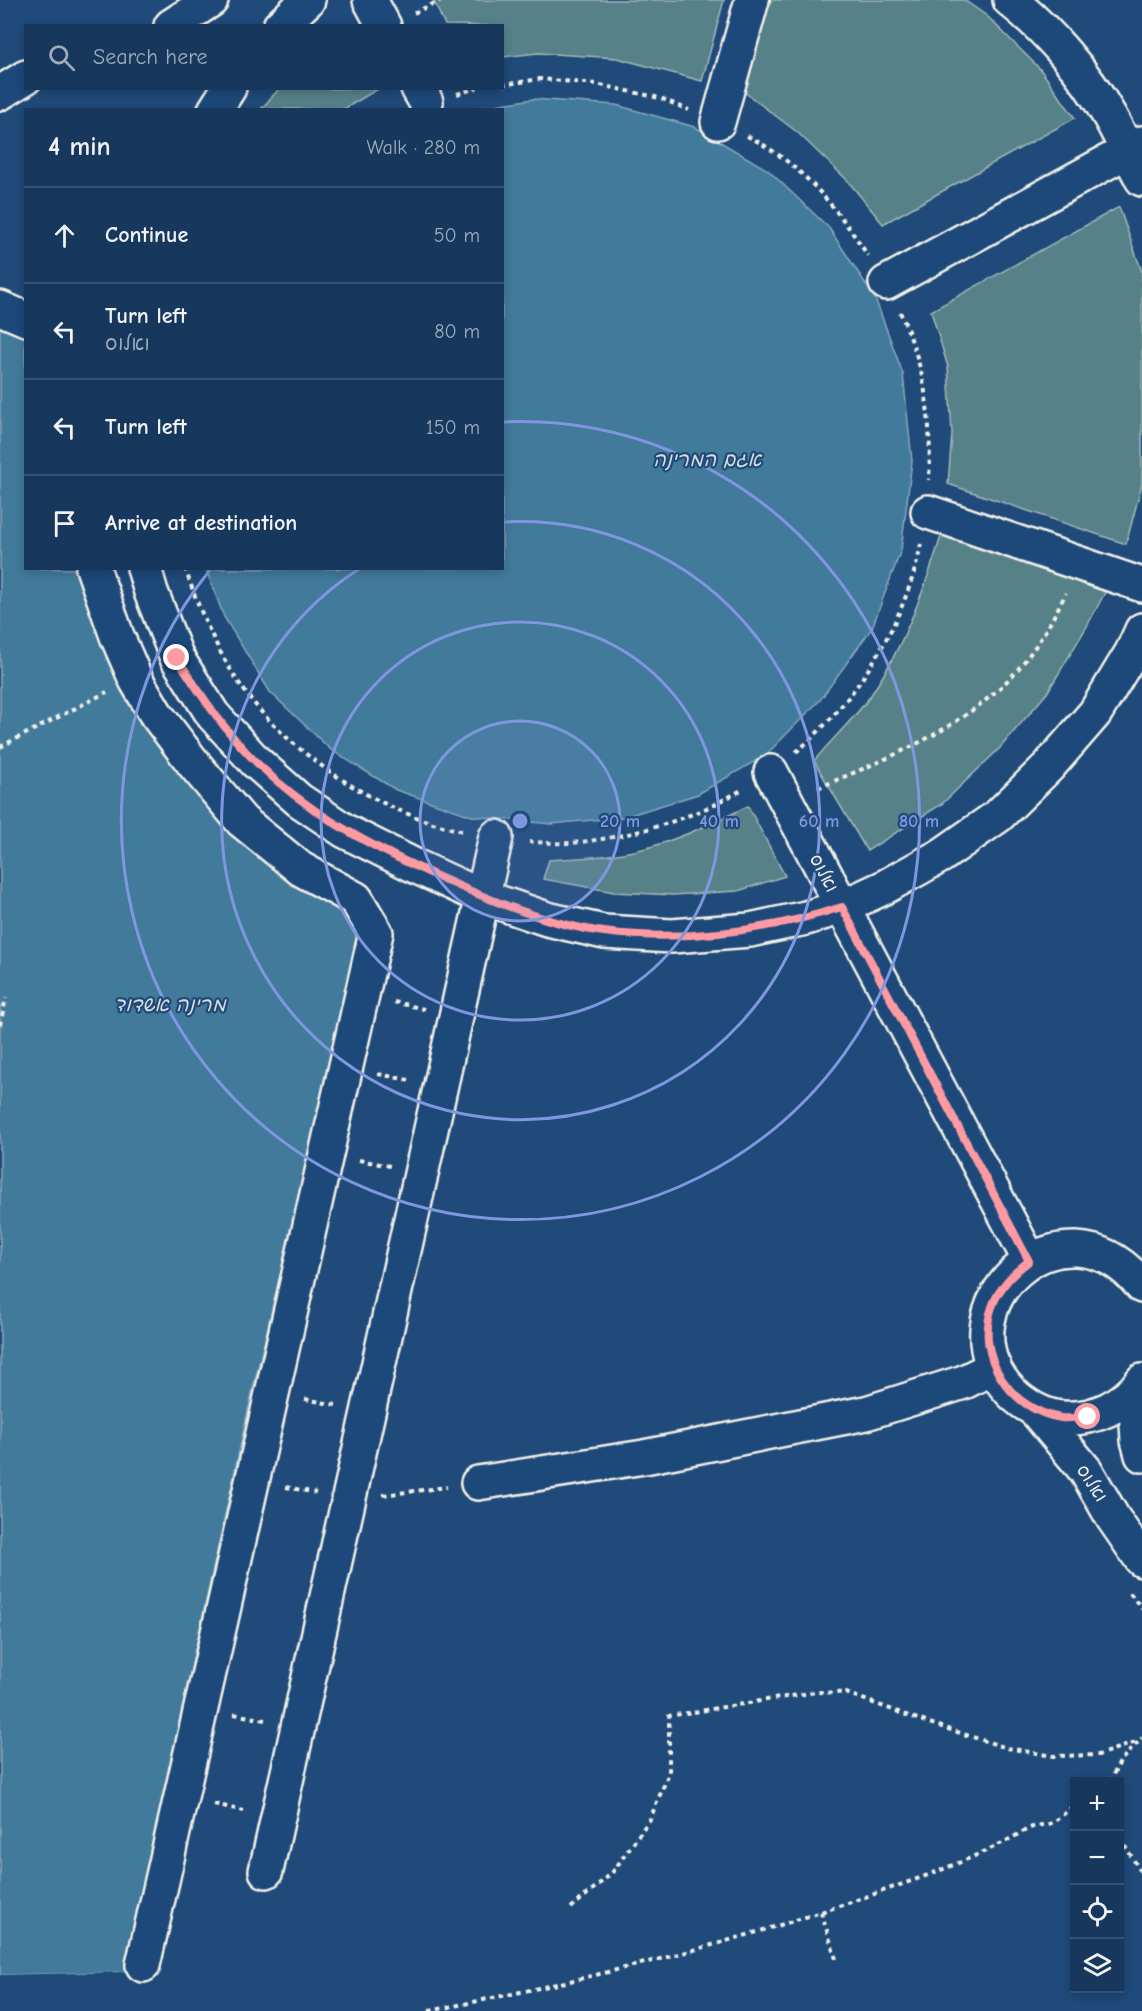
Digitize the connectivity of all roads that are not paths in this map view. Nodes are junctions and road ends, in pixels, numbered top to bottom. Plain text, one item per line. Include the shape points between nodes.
1 (211, 0) edge
2 (308, 0) edge
3 (370, 0) edge
4 (752, 0) edge
5 (1010, 0) edge
6 (174, 24) edge
7 (282, 24) edge
8 (383, 24) edge
9 (24, 78) edge
10 (228, 90) edge
11 (0, 93) edge
12 (216, 108) edge
13 (718, 122) road end
14 (1137, 157) edge
15 (886, 284) road end
16 (0, 308) edge
17 (24, 318) edge
18 (928, 512) road end
19 (94, 570) edge
20 (145, 570) edge
21 (1142, 585) edge
22 (1142, 630) edge
23 (771, 772) road end
24 (496, 837) road end
25 (483, 897) junction
26 (842, 907) junction
27 (1108, 1256) junction
28 (1142, 1259) edge
29 (1029, 1261) junction
30 (1142, 1286) edge
31 (994, 1367) junction
32 (1138, 1386) edge
33 (1035, 1410) junction
34 (1142, 1455) edge
35 (477, 1483) road end
36 (1142, 1560) edge
37 (266, 1871) dead end
38 (143, 1965) dead end

1 - 6 street
2 - 7 street
3 - 8 street
4 - 13 street
5 - 14 street via 1071,61
9 - 11 street
10 - 12 street
14 - 15 street
16 - 17 street
18 - 21 street
19 - 38 street via 136,680 194,764 242,820 292,862 356,899 375,933
20 - 25 street via 177,658 213,715 256,762 299,800 345,831
22 - 26 street via 1095,713 1050,766 998,816 942,855
23 - 26 street, ואלוס
24 - 25 street
25 - 26 street via 547,919 604,932 672,936 750,930
25 - 37 street
26 - 29 street, ואלוס
27 - 28 street
27 - 29 street via 1083,1249 1055,1250
27 - 30 street via 1129,1270
29 - 31 street via 1000,1289 992,1307 988,1347
31 - 33 street via 1011,1392
31 - 35 street via 964,1382 866,1413 644,1457
32 - 33 street via 1114,1407 1088,1417 1062,1418
32 - 34 street via 1138,1440
33 - 36 street, ואלוס via 1086,1471

